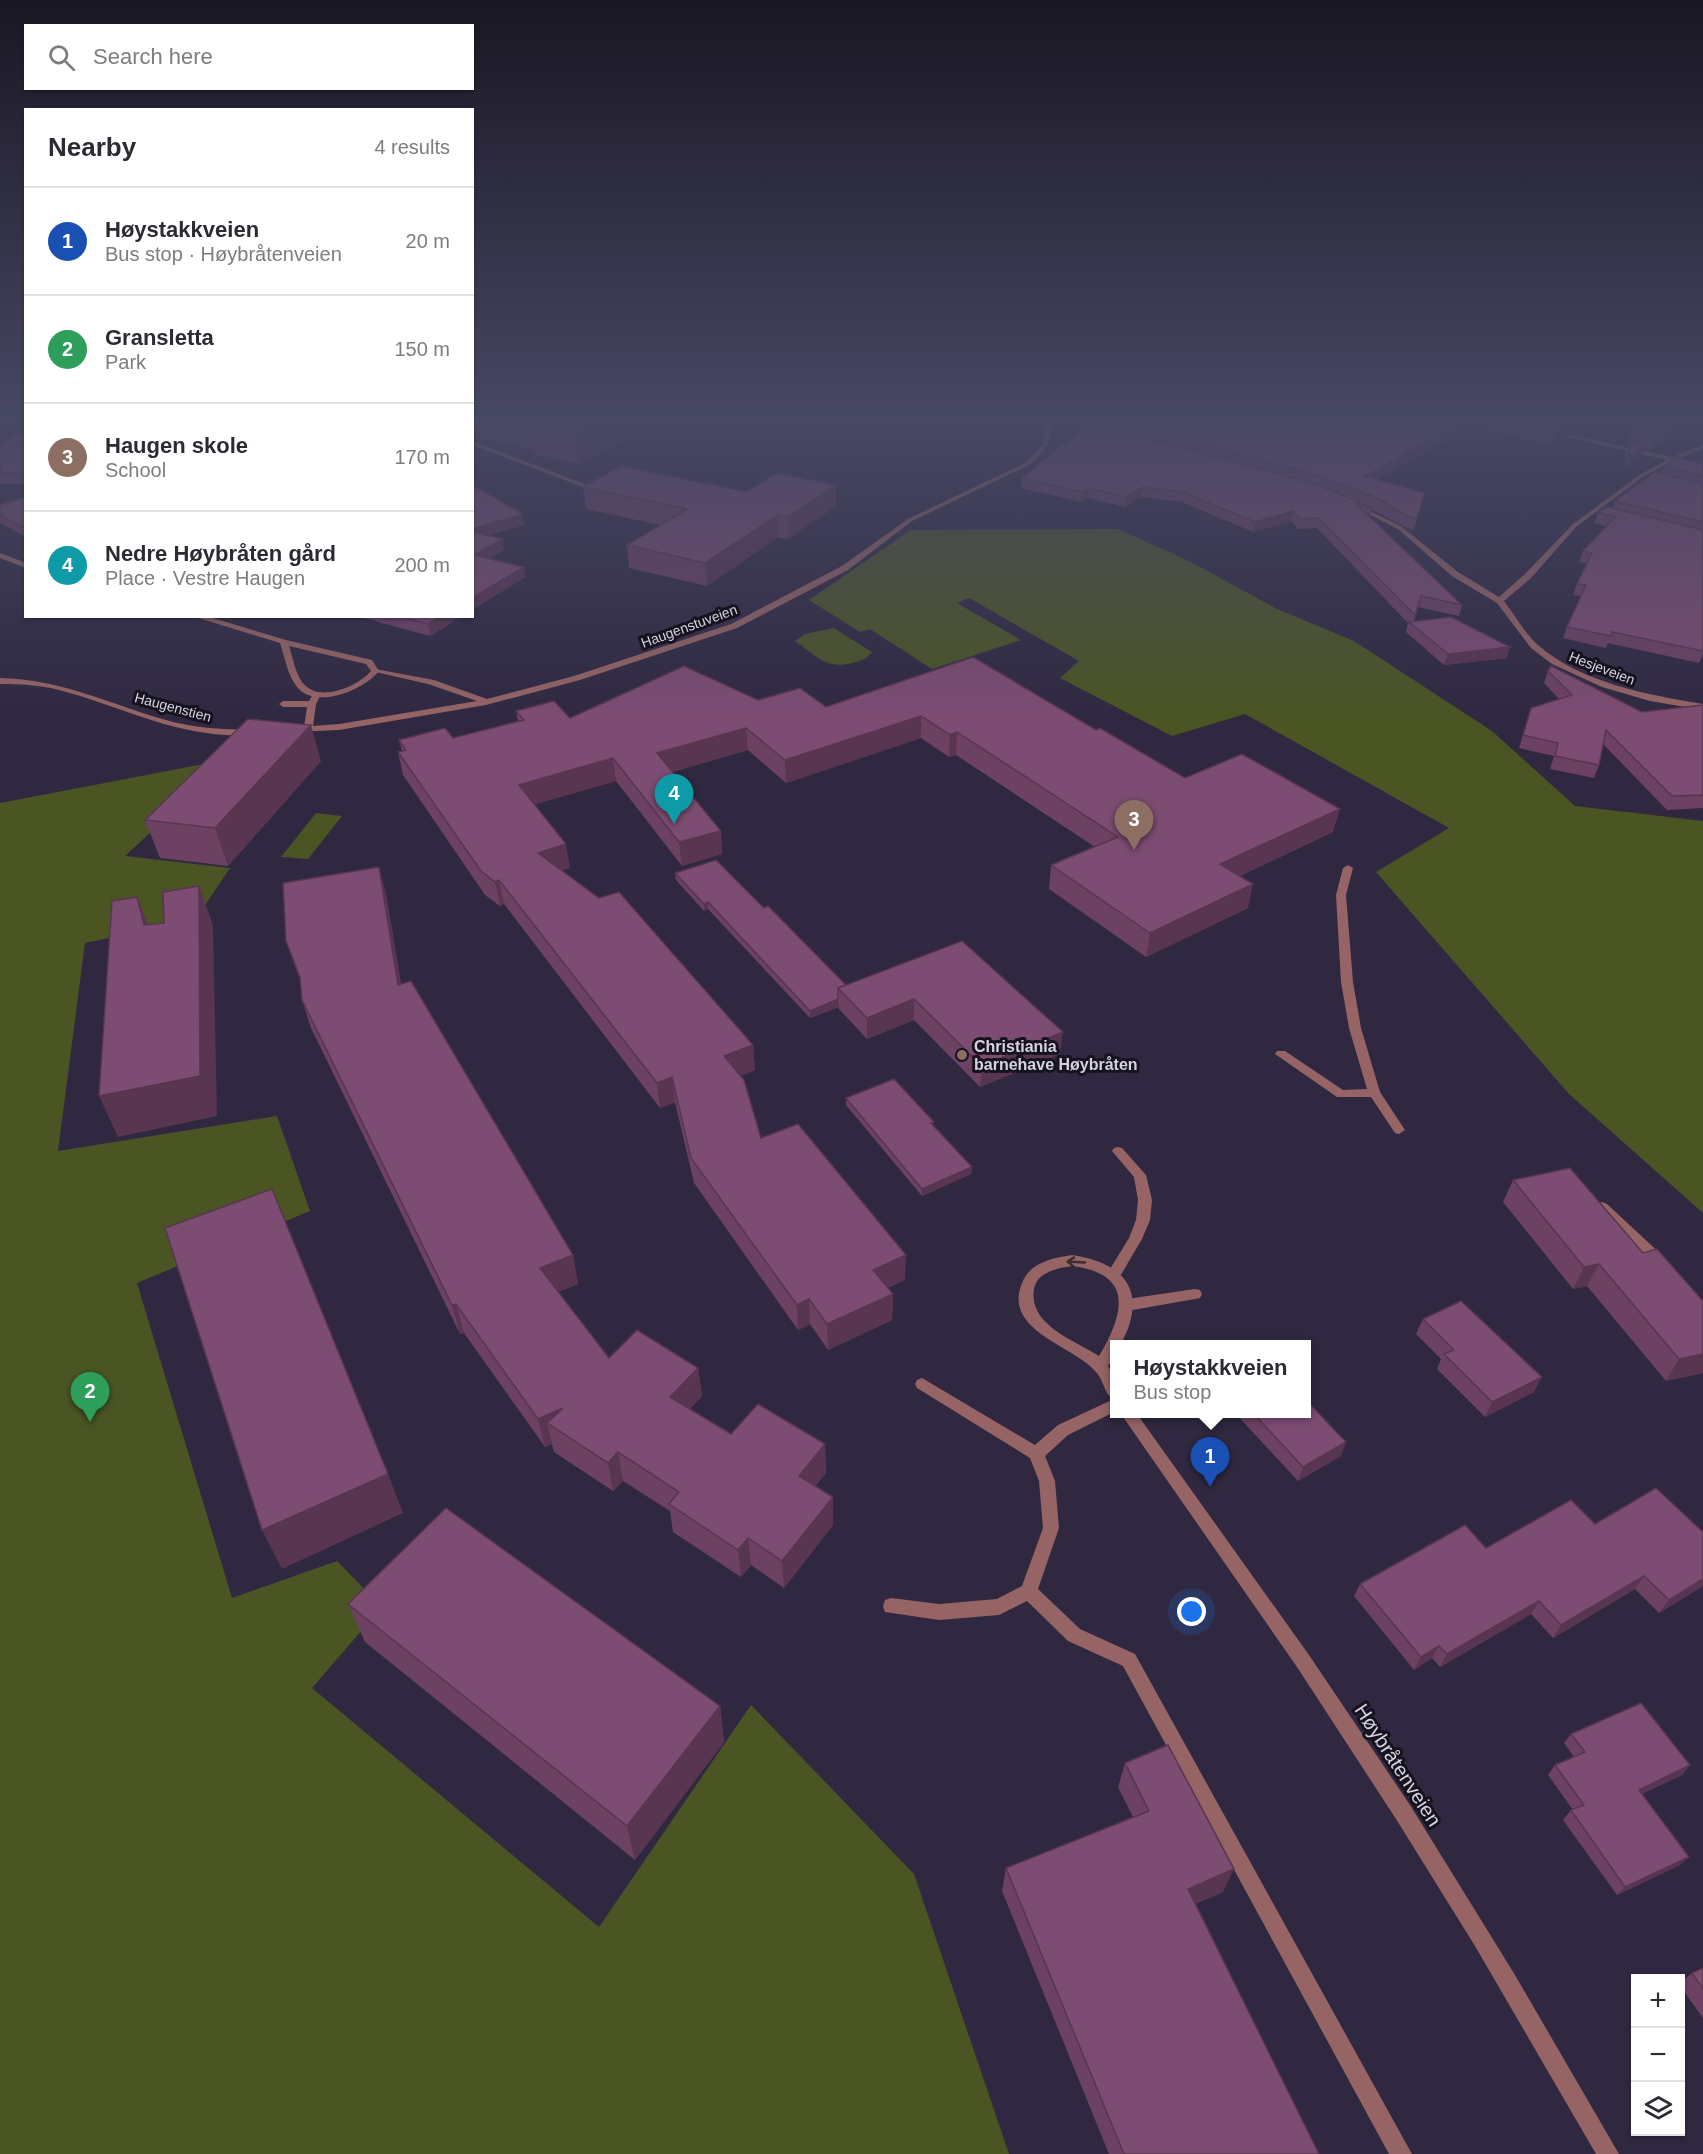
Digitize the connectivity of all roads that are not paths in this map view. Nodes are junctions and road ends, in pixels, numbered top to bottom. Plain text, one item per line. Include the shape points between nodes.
1 (913, 519) edge
2 (1380, 519) edge
3 (1584, 519) edge
4 (0, 555) edge
5 (24, 565) edge
6 (1500, 601) junction
7 (203, 618) edge
8 (284, 642) junction
9 (375, 671) junction
10 (0, 681) edge
11 (317, 694) junction
12 (486, 702) junction
13 (283, 704) dead end
14 (312, 704) junction
15 (1703, 707) edge
16 (308, 729) junction
17 (285, 731) edge
18 (262, 733) edge
19 (1348, 868) dead end
20 (1281, 1054) dead end
21 (1374, 1093) junction
22 (1400, 1130) dead end
23 (1118, 1151) dead end
24 (1592, 1198) edge
25 (1669, 1271) edge
26 (1114, 1274) junction
27 (1195, 1294) dead end
28 (1127, 1305) junction
29 (1115, 1340) edge
30 (1110, 1349) edge
31 (1100, 1367) junction
32 (922, 1384) dead end
33 (1110, 1385) edge
34 (1110, 1407) edge
35 (1133, 1418) edge
36 (1036, 1454) junction
37 (1029, 1591) junction
38 (891, 1605) dead end
39 (1401, 2154) edge
40 (1608, 2154) edge

1 - 12 street, Haugenstuveien via 844,568 734,626 577,678
2 - 6 street, Hesjeveien via 1400,528 1455,574
3 - 6 street
4 - 5 street
6 - 15 street, Hesjeveien via 1534,646 1555,662 1605,685
7 - 8 street
8 - 9 street via 369,662
8 - 11 street via 297,680 305,690
9 - 11 street via 358,686
9 - 12 street via 463,692
10 - 18 street, Haugenstien via 54,685 151,719 203,732
11 - 14 street
12 - 16 street
13 - 14 street
14 - 16 street
16 - 17 street
19 - 21 street via 1341,895 1347,982 1355,1028
20 - 21 street via 1341,1094
21 - 22 street
23 - 26 street via 1140,1175 1145,1200 1136,1239
24 - 25 street
26 - 28 street via 1124,1289
26 -> 31 street via 1077,1260 1056,1262 1038,1272 1028,1286 1026,1302 1034,1318
27 - 28 street
28 - 29 street
30 - 31 street
31 - 33 street
32 - 36 street
34 - 36 street via 1063,1430
35 - 40 street, Høybråtenveien via 1260,1598 1396,1802
36 - 37 street via 1047,1481 1051,1528
37 - 38 street via 999,1607 939,1612
37 - 39 street via 1074,1635 1129,1660

